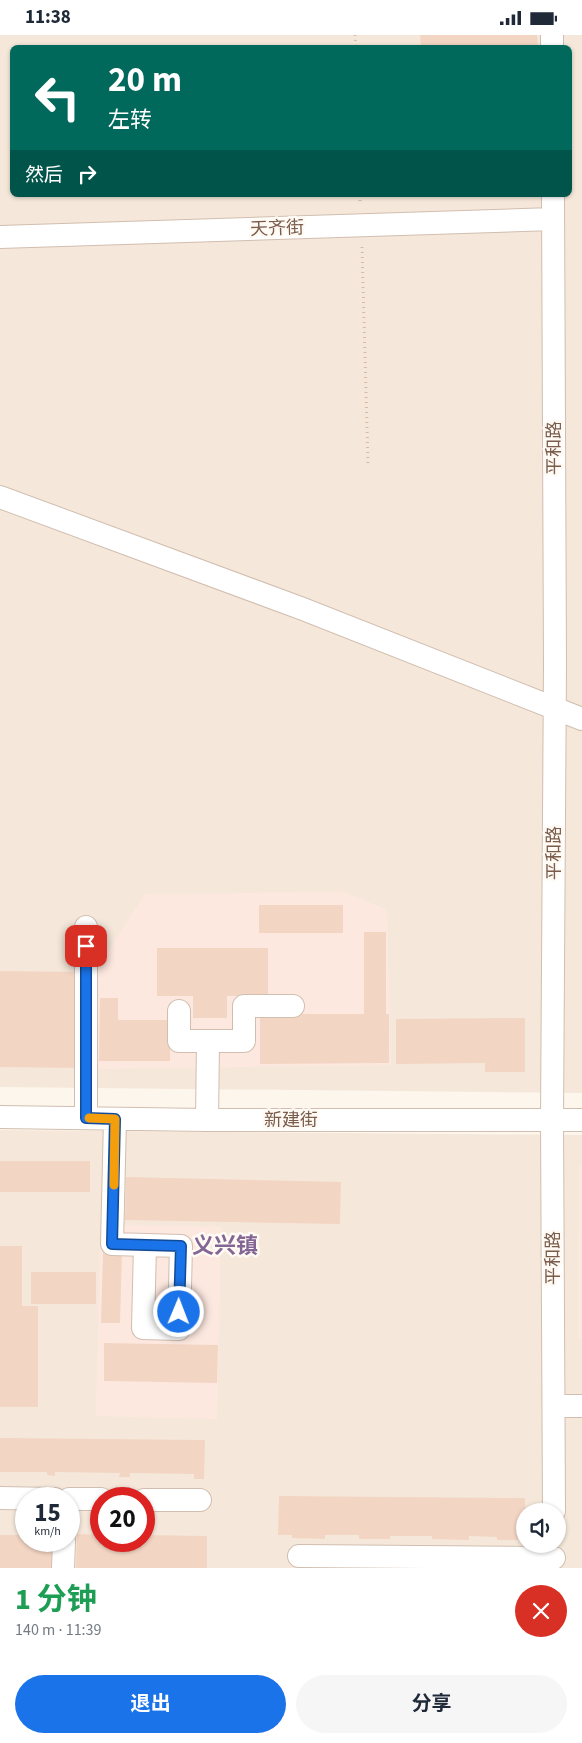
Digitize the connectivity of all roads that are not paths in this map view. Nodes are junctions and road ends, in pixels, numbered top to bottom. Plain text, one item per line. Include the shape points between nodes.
1 (553, 197) edge
2 (553, 219) junction
3 (0, 237) edge
4 (0, 497) edge
5 (555, 710) junction
6 (582, 719) edge
7 (86, 927) dead end
8 (293, 1006) dead end
9 (179, 1011) dead end
10 (208, 1041) junction
11 (0, 1117) edge
12 (86, 1118) junction
13 (115, 1119) junction
14 (207, 1120) junction
15 (552, 1120) junction
16 (582, 1120) edge
17 (145, 1245) dead end
18 (554, 1406) junction
19 (582, 1406) edge
20 (0, 1498) edge
21 (15, 1498) edge
22 (155, 1499) edge
23 (200, 1500) dead end
24 (554, 1503) edge
25 (64, 1552) edge
26 (299, 1556) dead end
27 (554, 1557) edge
28 (64, 1568) edge

1 - 2 street, 平和路
2 - 3 street, 天齐街
2 - 5 street, 平和路
4 - 5 street via 303,609
5 - 6 street
5 - 15 street, 平和路
7 - 12 street
8 - 10 street via 244,1006 244,1041
9 - 10 street via 179,1041
10 - 14 street
11 - 12 street, 新建街
12 - 13 street, 新建街
13 - 14 street, 新建街
13 - 17 street via 112,1244
14 - 15 street, 新建街
15 - 16 street, 新建街
15 - 18 street, 平和路
18 - 19 street
18 - 24 street, 平和路
20 - 21 street
22 - 23 street
25 - 28 street
26 - 27 street

